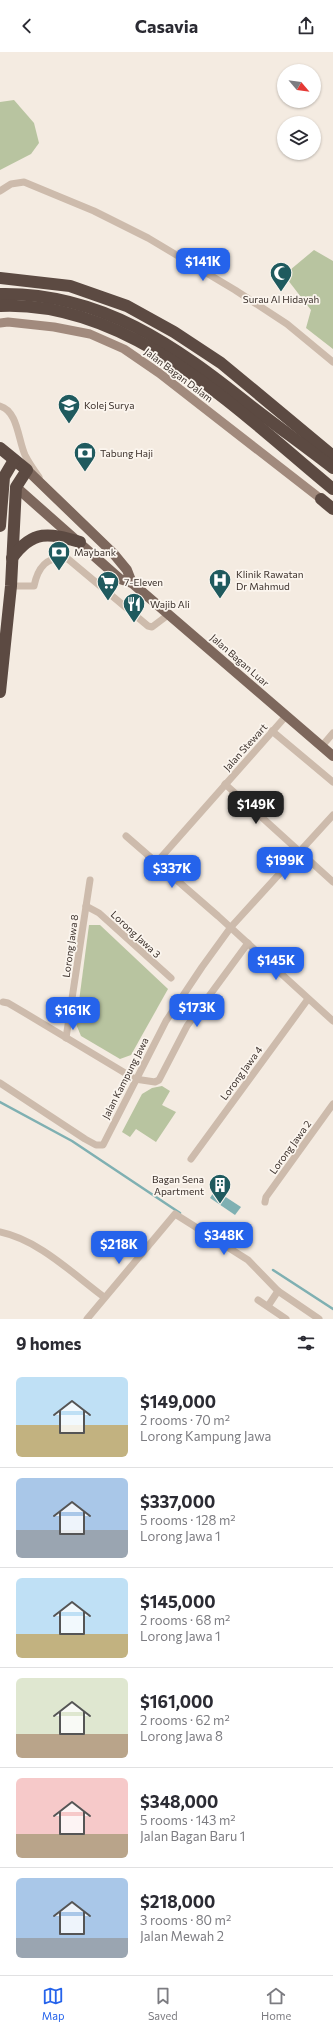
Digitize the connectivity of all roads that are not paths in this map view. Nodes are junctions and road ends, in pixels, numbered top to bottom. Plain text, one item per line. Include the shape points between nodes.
1 (0, 191) edge
2 (0, 278) edge
3 (0, 294) edge
4 (0, 306) edge
5 (0, 324) edge
6 (333, 362) edge
7 (210, 380) junction
8 (0, 406) edge
9 (0, 448) edge
10 (333, 456) edge
11 (14, 460) junction
12 (333, 468) edge
13 (27, 470) junction
14 (2, 475) edge
15 (16, 487) junction
16 (45, 488) junction
17 (333, 489) edge
18 (321, 498) joint
19 (333, 508) edge
20 (0, 517) edge
21 (0, 526) edge
22 (80, 542) junction
23 (12, 558) junction
24 (132, 583) junction
25 (11, 586) junction
26 (168, 615) junction
27 (0, 692) edge
28 (286, 716) junction
29 (272, 732) junction
30 (333, 733) edge
31 (322, 746) junction
32 (333, 756) edge
33 (333, 782) edge
34 (226, 784) junction
35 (332, 814) edge
36 (126, 836) dead end
37 (300, 851) junction
38 (156, 863) junction
39 (90, 880) dead end
40 (333, 882) edge
41 (86, 906) junction
42 (231, 927) junction
43 (248, 943) junction
44 (171, 978) dead end
45 (308, 999) junction
46 (3, 1002) dead end
47 (333, 1021) edge
48 (66, 1038) junction
49 (135, 1079) junction
50 (0, 1083) edge
51 (333, 1104) edge
52 (191, 1158) dead end
53 (265, 1202) dead end
54 (0, 1232) edge
55 (278, 1291) junction
56 (104, 1297) junction
57 (258, 1300) dead end
58 (268, 1306) junction
59 (86, 1319) edge
60 (286, 1319) edge
61 (319, 1319) edge

1 - 6 street via 11,184 24,182 100,214 148,238 287,324
2 - 10 highway via 70,286 127,306 174,332 227,368
3 - 7 highway via 48,298 86,306 123,320 159,338
4 - 7 highway via 65,312 100,323
5 - 18 street, Jalan Bagan Dalam via 8,322 83,332 124,349
7 - 12 highway
7 - 17 highway
8 - 16 street via 9,411 25,454
9 - 11 highway
11 - 13 highway
11 - 14 highway
13 - 15 highway
13 - 16 main road, Jalan Bagan Luar
14 - 15 highway
14 - 20 highway
15 - 22 main road, Jalan Bagan Luar
15 - 23 highway
16 - 24 main road, Jalan Bagan Luar via 113,553 127,570
18 - 19 highway
20 - 21 highway
22 - 23 highway via 52,534 42,535 21,546
22 - 24 main road, Jalan Bagan Luar via 120,579
23 - 25 highway
24 - 26 main road, Jalan Bagan Luar
25 - 26 street via 34,586 43,563 60,557 68,559 148,626 159,623
25 - 27 highway
26 - 28 main road, Jalan Bagan Luar
28 - 29 street, Jalan Stewart
28 - 31 main road, Jalan Bagan Luar
29 - 33 street
29 - 34 street, Jalan Stewart
30 - 31 street
31 - 32 main road, Jalan Bagan Luar
34 - 37 street
34 - 38 street, Jalan Stewart
35 - 37 street, Jalan Kampung Jawa
36 - 38 street
37 - 40 street
37 - 42 street, Jalan Kampung Jawa
38 - 42 street
39 - 41 street, Lorong Jawa 8
41 - 44 street, Lorong Jawa 3 via 99,913
41 - 48 street, Lorong Jawa 8
42 - 43 street
42 - 49 street, Jalan Kampung Jawa via 166,1021
43 - 45 street
43 - 49 street via 187,1026 159,1080 155,1082
45 - 47 street
45 - 52 street, Lorong Jawa 4
46 - 48 street
48 - 49 street
49 - 50 street, Jalan Kampung Jawa via 103,1145 96,1145 85,1139
51 - 53 street, Lorong Jawa 2 via 266,1197
54 - 56 street via 30,1242
55 - 56 street via 248,1260 175,1214
55 - 58 street
55 - 61 street
56 - 59 street
57 - 58 street
58 - 60 street

